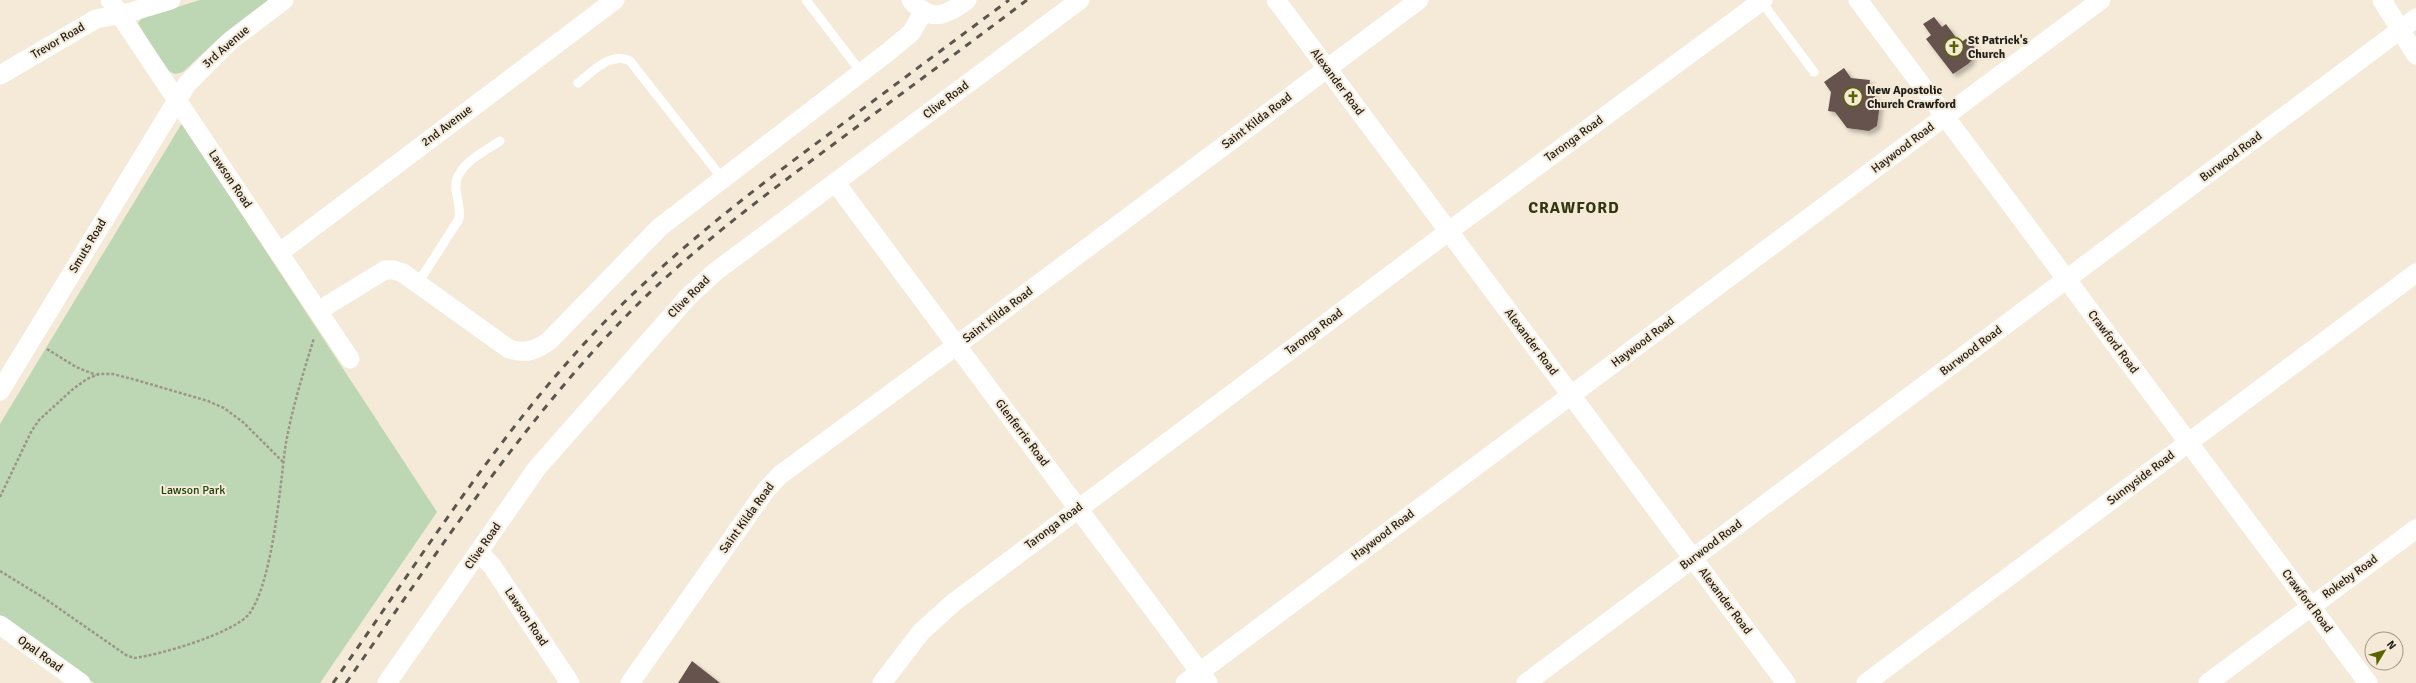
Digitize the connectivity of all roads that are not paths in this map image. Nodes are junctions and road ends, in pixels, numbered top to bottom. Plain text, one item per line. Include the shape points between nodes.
1 (171, 0) edge
2 (284, 0) edge
3 (615, 0) edge
4 (806, 0) edge
5 (967, 0) edge
6 (1080, 0) edge
7 (1276, 0) edge
8 (1419, 0) edge
9 (1858, 0) edge
10 (2101, 0) edge
11 (2382, 0) edge
12 (1762, 1) edge
13 (917, 5) edge
14 (114, 7) edge
15 (2409, 24) edge
16 (2416, 55) edge
17 (1328, 69) junction
18 (861, 72) junction
19 (1814, 72) dead end
20 (0, 75) edge
21 (578, 83) dead end
22 (176, 100) junction
23 (1945, 116) junction
24 (500, 141) dead end
25 (722, 178) junction
26 (835, 182) junction
27 (1449, 231) junction
28 (279, 253) junction
29 (2416, 273) edge
30 (2067, 279) junction
31 (418, 283) junction
32 (321, 316) junction
33 (957, 346) junction
34 (350, 359) dead end
35 (0, 391) edge
36 (1572, 396) junction
37 (2189, 443) junction
38 (1078, 508) junction
39 (2416, 529) edge
40 (479, 552) junction
41 (1693, 558) junction
42 (2311, 606) junction
43 (0, 625) edge
44 (1204, 677) edge
45 (71, 680) edge
46 (387, 683) edge
47 (570, 683) edge
48 (630, 683) edge
49 (882, 683) edge
50 (1185, 683) edge
51 (1526, 683) edge
52 (1786, 683) edge
53 (1866, 683) edge
54 (2208, 683) edge
55 (2368, 683) edge

1 - 14 street
2 - 22 street, 3rd Avenue via 230,41 191,79
3 - 28 street, 2nd Avenue
4 - 18 lane
5 - 13 street via 953,11 942,15 929,14
6 - 26 street, Clive Road
7 - 17 street, Alexander Road
8 - 17 street, Saint Kilda Road
9 - 23 street, Crawford Road
10 - 23 street, Haywood Road
11 - 15 street
12 - 19 lane
12 - 27 street, Taronga Road
13 - 18 street via 910,32
14 - 20 street, Trevor Road
14 - 22 street, Lawson Road
15 - 16 street
15 - 30 street, Burwood Road
17 - 27 street, Alexander Road
17 - 33 street, Saint Kilda Road
18 - 25 street
21 - 25 lane via 615,57 623,57 630,61
22 - 28 street, Lawson Road
22 - 35 street, Smuts Road
23 - 30 street, Crawford Road
23 - 36 street, Haywood Road
24 - 31 lane via 459,173 456,188 459,219
25 - 31 street via 655,232 549,342 535,350 522,353 509,349
26 - 33 street, Glenferrie Road
26 - 40 street, Clive Road via 715,272 688,297 537,468
27 - 36 street, Alexander Road
27 - 38 street, Taronga Road
28 - 32 street, Lawson Road
29 - 37 street, Sunnyside Road
30 - 37 street, Crawford Road
30 - 41 street, Burwood Road
31 - 32 street via 394,270 385,270
32 - 34 street, Lawson Road
33 - 38 street, Glenferrie Road
33 - 48 street, Saint Kilda Road via 772,482
36 - 41 street, Alexander Road
36 - 44 street, Haywood Road
37 - 42 street, Crawford Road
37 - 53 street, Sunnyside Road
38 - 44 street, Glenferrie Road
38 - 49 street, Taronga Road via 941,612 912,642
39 - 42 street, Rokeby Road
40 - 46 street, Clive Road
40 - 47 street, Lawson Road via 492,566
41 - 51 street, Burwood Road
41 - 52 street, Alexander Road
42 - 54 street, Rokeby Road
42 - 55 street, Crawford Road
43 - 45 street, Opal Road
44 - 50 street, Haywood Road

